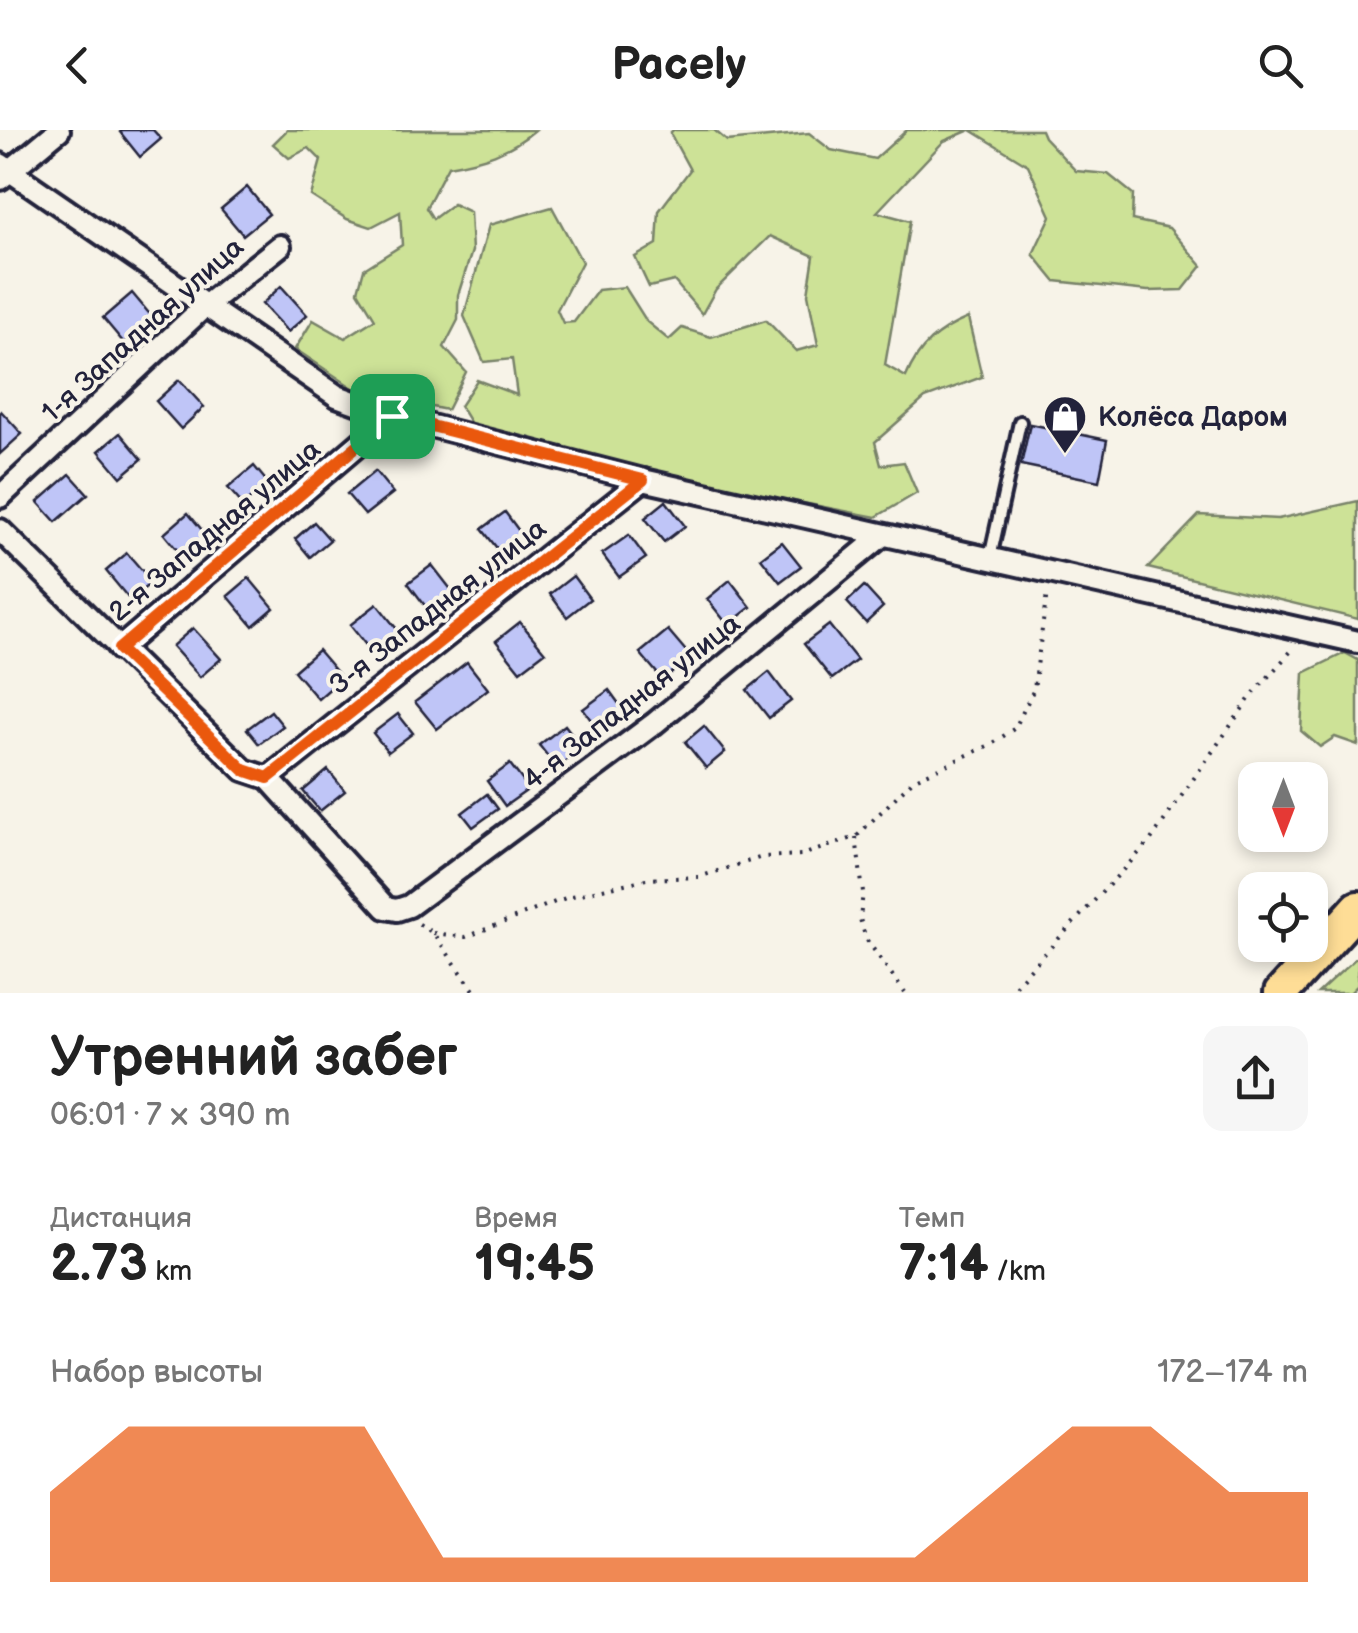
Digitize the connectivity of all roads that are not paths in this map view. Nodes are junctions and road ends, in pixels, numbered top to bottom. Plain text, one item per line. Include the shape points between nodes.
1 (59, 130) edge
2 (3, 171) edge
3 (280, 246) dead end
4 (205, 306) junction
5 (392, 416) junction
6 (1020, 422) dead end
7 (643, 480) junction
8 (0, 496) edge
9 (0, 530) edge
10 (883, 535) junction
11 (990, 559) junction
12 (1358, 642) edge
13 (119, 649) junction
14 (268, 778) junction
15 (1358, 908) edge
16 (1281, 993) edge

1 - 2 street
2 - 4 street
3 - 4 street, 1-я Западная улица
4 - 5 street via 337,396
4 - 8 street, 1-я Западная улица
5 - 7 street
5 - 13 street, 2-я Западная улица
6 - 11 lane
7 - 10 street
7 - 14 street, 3-я Западная улица
9 - 13 street
10 - 11 street
10 - 14 street, 4-я Западная улица via 656,723 403,908 386,908
11 - 12 street
13 - 14 street via 244,770
15 - 16 main road

